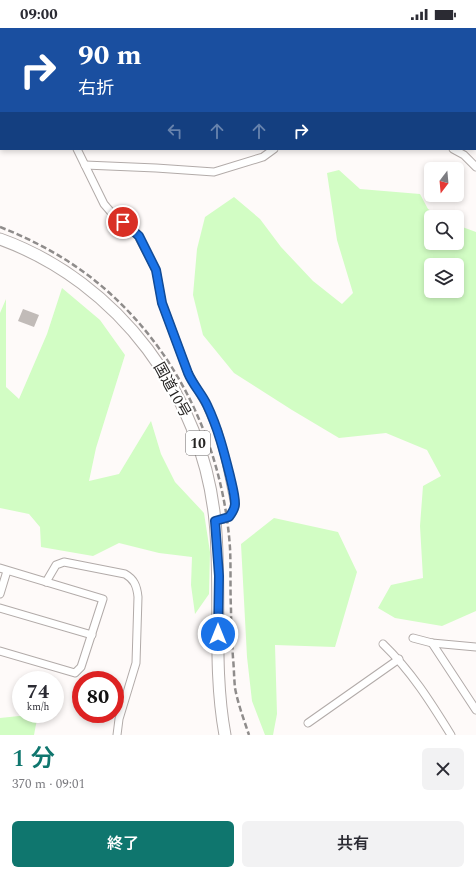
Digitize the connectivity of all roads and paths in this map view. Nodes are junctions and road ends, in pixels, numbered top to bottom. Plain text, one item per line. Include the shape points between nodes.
1 (78, 150) edge
2 (273, 150) edge
3 (455, 150) edge
4 (85, 165) junction
5 (476, 167) edge
6 (0, 239) edge
7 (215, 521) junction
8 (3, 570) edge
9 (46, 582) junction
10 (0, 594) edge
11 (0, 608) edge
12 (92, 635) junction
13 (413, 638) dead end
14 (432, 643) junction
15 (382, 644) dead end
16 (476, 647) edge
17 (0, 650) edge
18 (399, 659) junction
19 (476, 710) edge
20 (308, 723) dead end
21 (117, 735) edge
22 (224, 735) edge
23 (451, 735) edge

1 - 4 street
2 - 4 street via 263,157 214,172
3 - 5 street
4 - 7 street via 107,208 137,234 155,266 162,303 188,373 218,432 235,505 229,517
6 - 7 highway, 国道10号 / 10 via 44,259 87,287 117,313 144,344 167,378 198,442 209,482
7 - 22 highway, 国道10号 / 10 via 219,576 218,677
8 - 9 street
8 - 10 street
9 - 12 street via 103,599
9 - 21 street via 56,565 64,562 124,574 132,579 136,586 136,663
11 - 12 street
12 - 17 street via 81,668 75,673
13 - 14 street
14 - 16 street
14 - 19 street
15 - 18 street
18 - 20 street
18 - 23 street via 427,696

